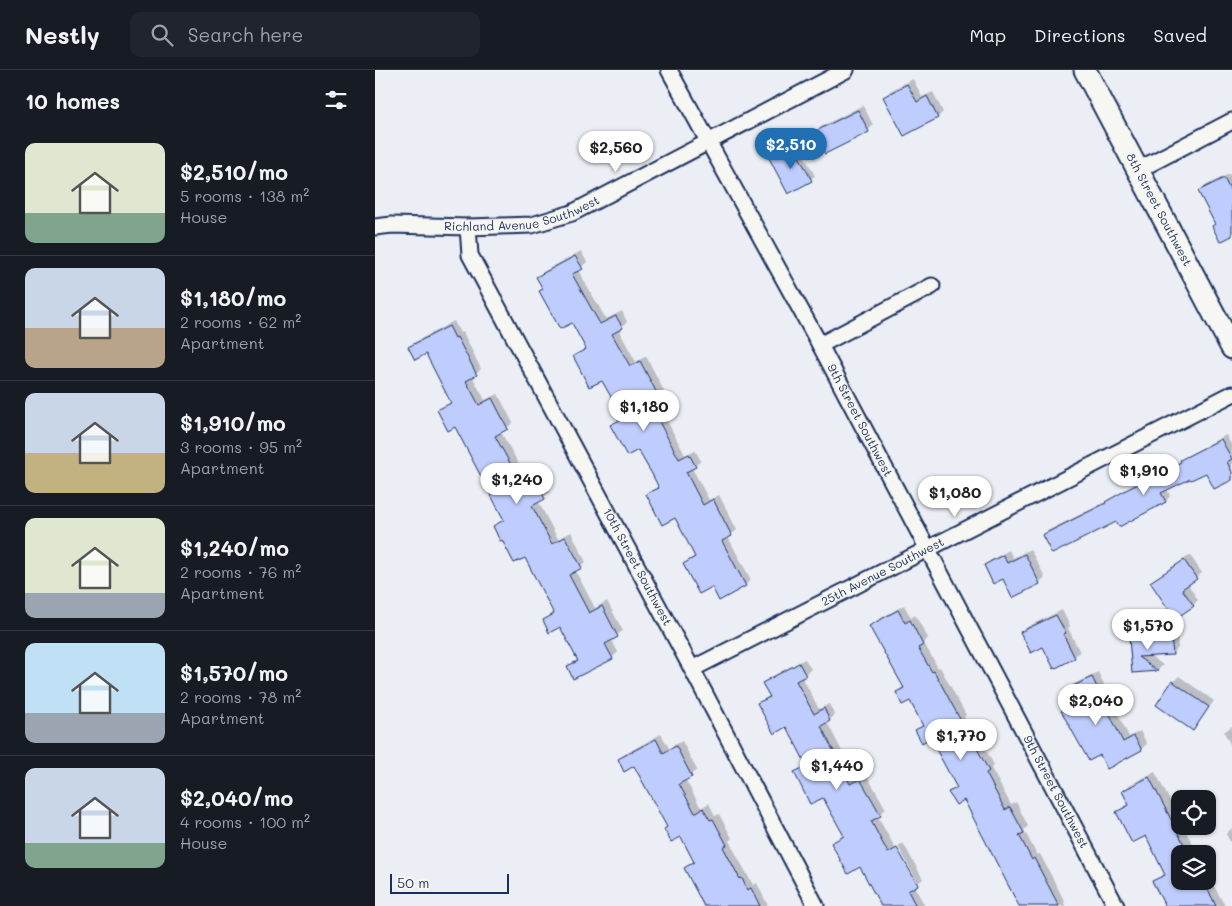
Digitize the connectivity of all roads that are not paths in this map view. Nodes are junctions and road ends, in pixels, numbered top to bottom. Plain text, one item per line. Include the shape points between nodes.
1 (669, 70) edge
2 (845, 70) edge
3 (1085, 70) edge
4 (1232, 121) edge
5 (709, 142) junction
6 (1137, 170) junction
7 (468, 227) junction
8 (375, 228) edge
9 (932, 286) dead end
10 (820, 345) junction
11 (1232, 348) edge
12 (1232, 394) edge
13 (927, 549) junction
14 (693, 669) junction
15 (816, 906) edge
16 (1117, 906) edge

1 - 5 street, 9th Street Southwest
2 - 5 street, Richland Avenue Southwest
3 - 6 street, 8th Street Southwest
4 - 6 street
5 - 7 street, Richland Avenue Southwest via 572,213 532,225
5 - 10 street, 9th Street Southwest
6 - 11 street, 8th Street Southwest
7 - 8 street, Richland Avenue Southwest via 392,225
7 - 14 street, 10th Street Southwest via 470,255
9 - 10 street
10 - 13 street, 9th Street Southwest
12 - 13 street, 25th Avenue Southwest
13 - 14 street, 25th Avenue Southwest
13 - 16 street, 9th Street Southwest
14 - 15 street, 10th Street Southwest

